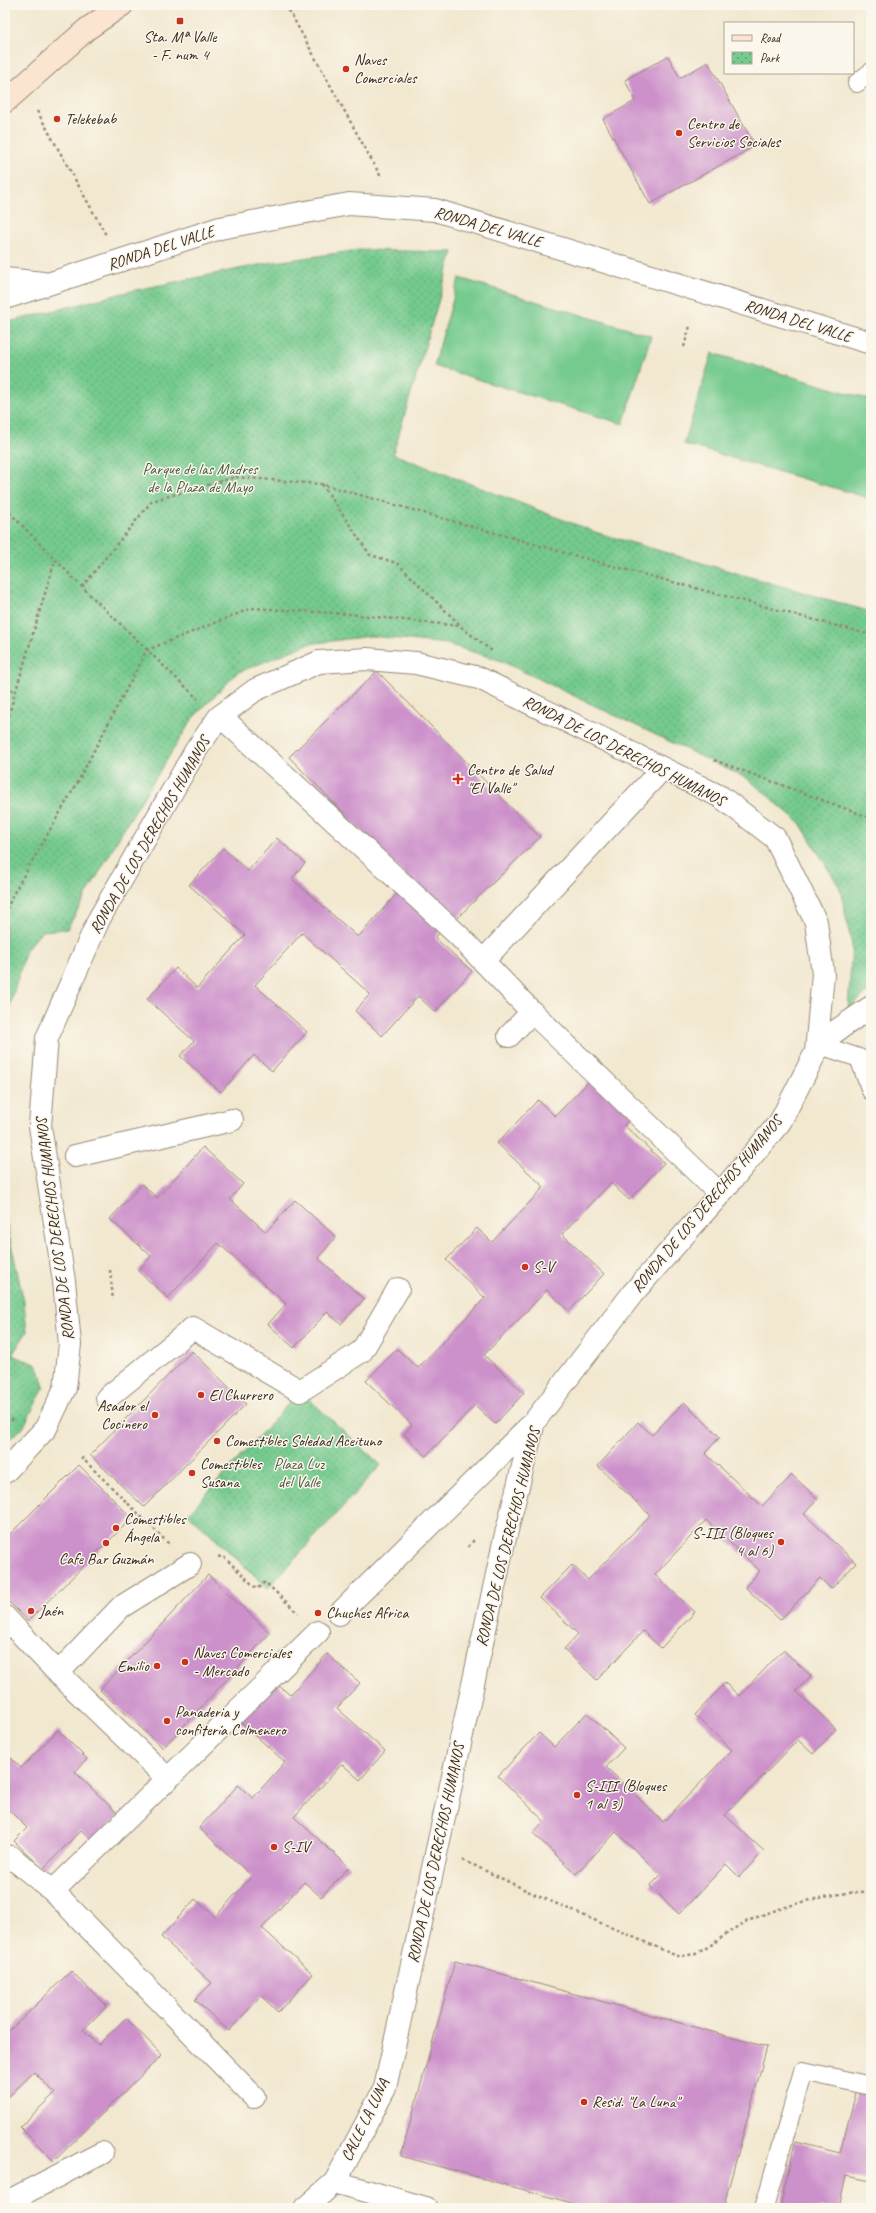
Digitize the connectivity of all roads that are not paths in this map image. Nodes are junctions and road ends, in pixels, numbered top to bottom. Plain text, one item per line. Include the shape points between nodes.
1 (119, 6) edge
2 (871, 72) edge
3 (857, 83) dead end
4 (5, 102) edge
5 (5, 279) edge
6 (54, 284) junction
7 (5, 298) edge
8 (871, 343) edge
9 (229, 724) dead end
10 (662, 769) junction
11 (482, 961) junction
12 (871, 1007) edge
13 (532, 1012) junction
14 (509, 1036) dead end
15 (818, 1044) junction
16 (871, 1091) edge
17 (232, 1120) dead end
18 (75, 1156) dead end
19 (720, 1194) junction
20 (398, 1289) dead end
21 (107, 1398) dead end
22 (534, 1422) junction
23 (5, 1472) edge
24 (190, 1564) road end
25 (339, 1614) dead end
26 (5, 1617) edge
27 (318, 1632) dead end
28 (58, 1674) junction
29 (168, 1779) junction
30 (5, 1856) edge
31 (53, 1892) junction
32 (400, 2018) joint
33 (871, 2086) edge
34 (254, 2097) dead end
35 (102, 2153) dead end
36 (335, 2182) junction
37 (5, 2203) edge
38 (305, 2208) edge
39 (426, 2208) edge
40 (764, 2208) edge

1 - 4 street via 54,56
2 - 3 lane
5 - 6 street, RONDA DEL VALLE
6 - 7 street, RONDA DEL VALLE
6 - 8 street, RONDA DEL VALLE via 220,228 349,204 435,210
9 - 11 street
10 - 11 street
10 - 15 street, RONDA DE LOS DERECHOS HUMANOS via 721,797 775,838 816,922 823,974
10 - 23 street, RONDA DE LOS DERECHOS HUMANOS via 479,678 416,663 367,659 319,662 255,690 219,717 196,750 99,919 47,1038 40,1126 64,1281 70,1344 65,1388 46,1428
11 - 13 street
12 - 15 street
13 - 14 street
13 - 19 street
15 - 16 lane via 859,1058
15 - 19 street, RONDA DE LOS DERECHOS HUMANOS via 780,1122
17 - 18 street
19 - 22 street, RONDA DE LOS DERECHOS HUMANOS via 633,1292
20 - 21 street via 362,1351 300,1392 193,1328
22 - 25 street
22 - 32 street, RONDA DE LOS DERECHOS HUMANOS via 504,1542
24 - 28 street via 121,1607
26 - 28 street
27 - 29 street
28 - 29 street
29 - 31 street
30 - 31 street via 11,1857
31 - 34 street
32 - 36 street, CALLE LA LUNA via 385,2088
33 - 40 lane via 803,2071
35 - 37 street
36 - 38 street, CALLE LA LUNA
36 - 39 street

